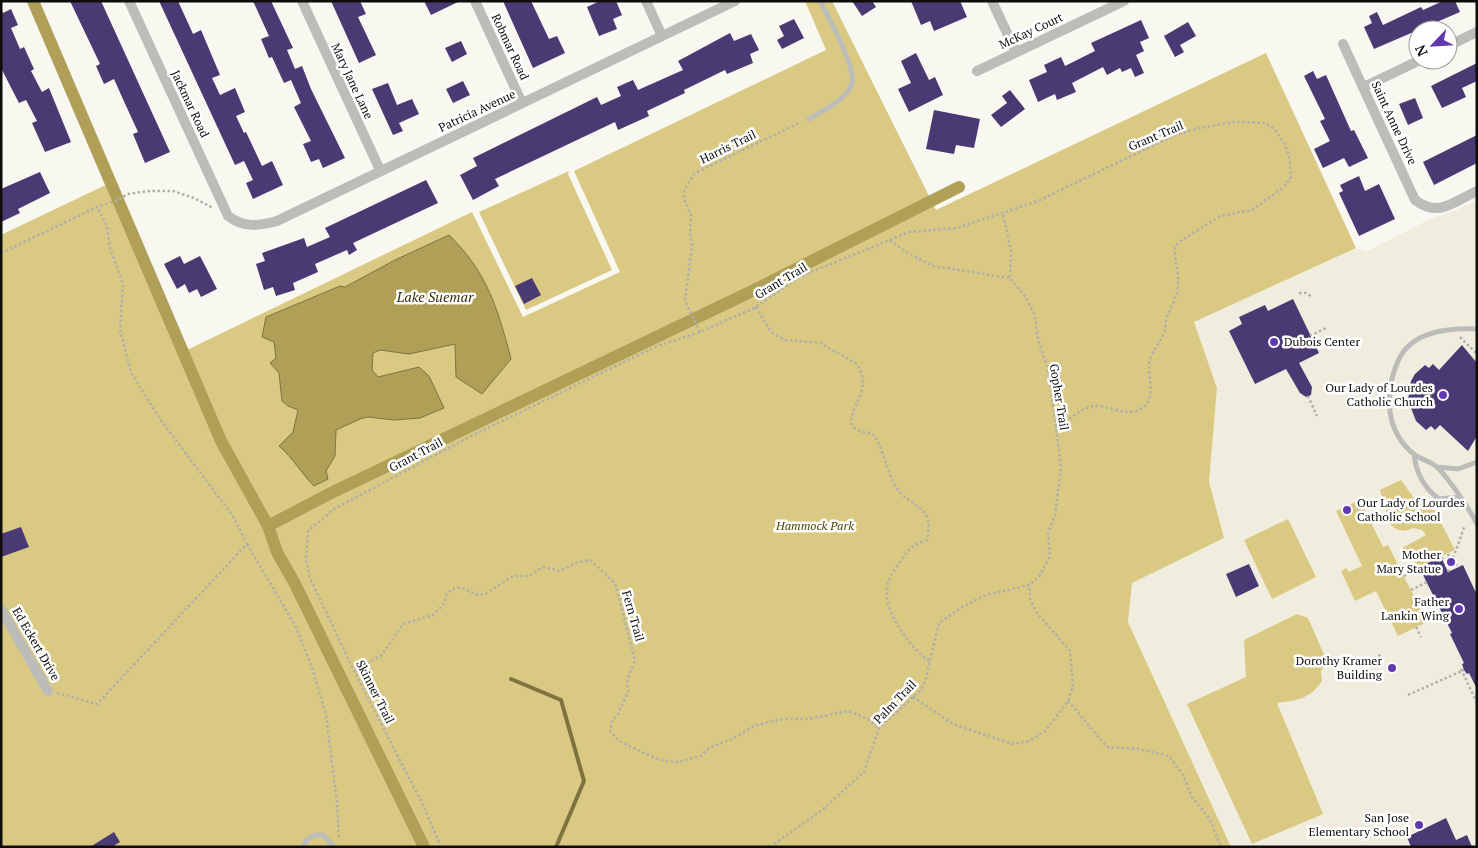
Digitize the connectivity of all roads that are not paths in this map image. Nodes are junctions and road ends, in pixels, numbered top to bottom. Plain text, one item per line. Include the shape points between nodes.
1 (129, 1) edge
2 (302, 1) edge
3 (475, 1) edge
4 (646, 1) edge
5 (735, 1) edge
6 (820, 1) edge
7 (992, 1) edge
8 (1124, 1) edge
9 (1477, 32) edge
10 (662, 36) junction
11 (1458, 41) edge
12 (1343, 44) dead end
13 (1016, 52) junction
14 (1408, 66) edge
15 (977, 72) dead end
16 (1364, 87) junction
17 (522, 103) junction
18 (809, 119) road end
19 (380, 170) junction
20 (1477, 191) edge
21 (228, 216) joint
22 (1477, 329) edge
23 (1414, 454) junction
24 (1477, 462) edge
25 (1437, 467) junction
26 (1459, 497) junction
27 (1477, 524) edge
28 (1, 609) edge
29 (48, 691) road end
30 (302, 847) edge
31 (334, 847) edge

1 - 21 street, Jackmar Road
2 - 19 street, Mary Jane Lane
3 - 17 street, Robmar Road
4 - 10 street
5 - 10 street, Patricia Avenue
6 - 18 lane via 853,76 852,86 838,102
7 - 13 street
8 - 13 street, McKay Court
9 - 11 street
10 - 17 street, Patricia Avenue
12 - 16 street, Saint Anne Drive
13 - 15 street, McKay Court
14 - 16 street
16 - 20 street, Saint Anne Drive via 1415,200 1427,208 1442,208
17 - 19 street, Patricia Avenue
19 - 21 street, Patricia Avenue via 277,221 262,225 237,223
22 - 23 lane via 1432,332 1416,340 1401,354 1392,374 1388,402 1395,427
23 - 25 lane
23 - 26 lane via 1415,468 1431,493 1440,499
24 - 25 lane via 1458,469
25 - 26 lane
26 - 27 lane
28 - 29 street, Ed Eckert Drive
30 - 31 lane via 315,834 323,835

